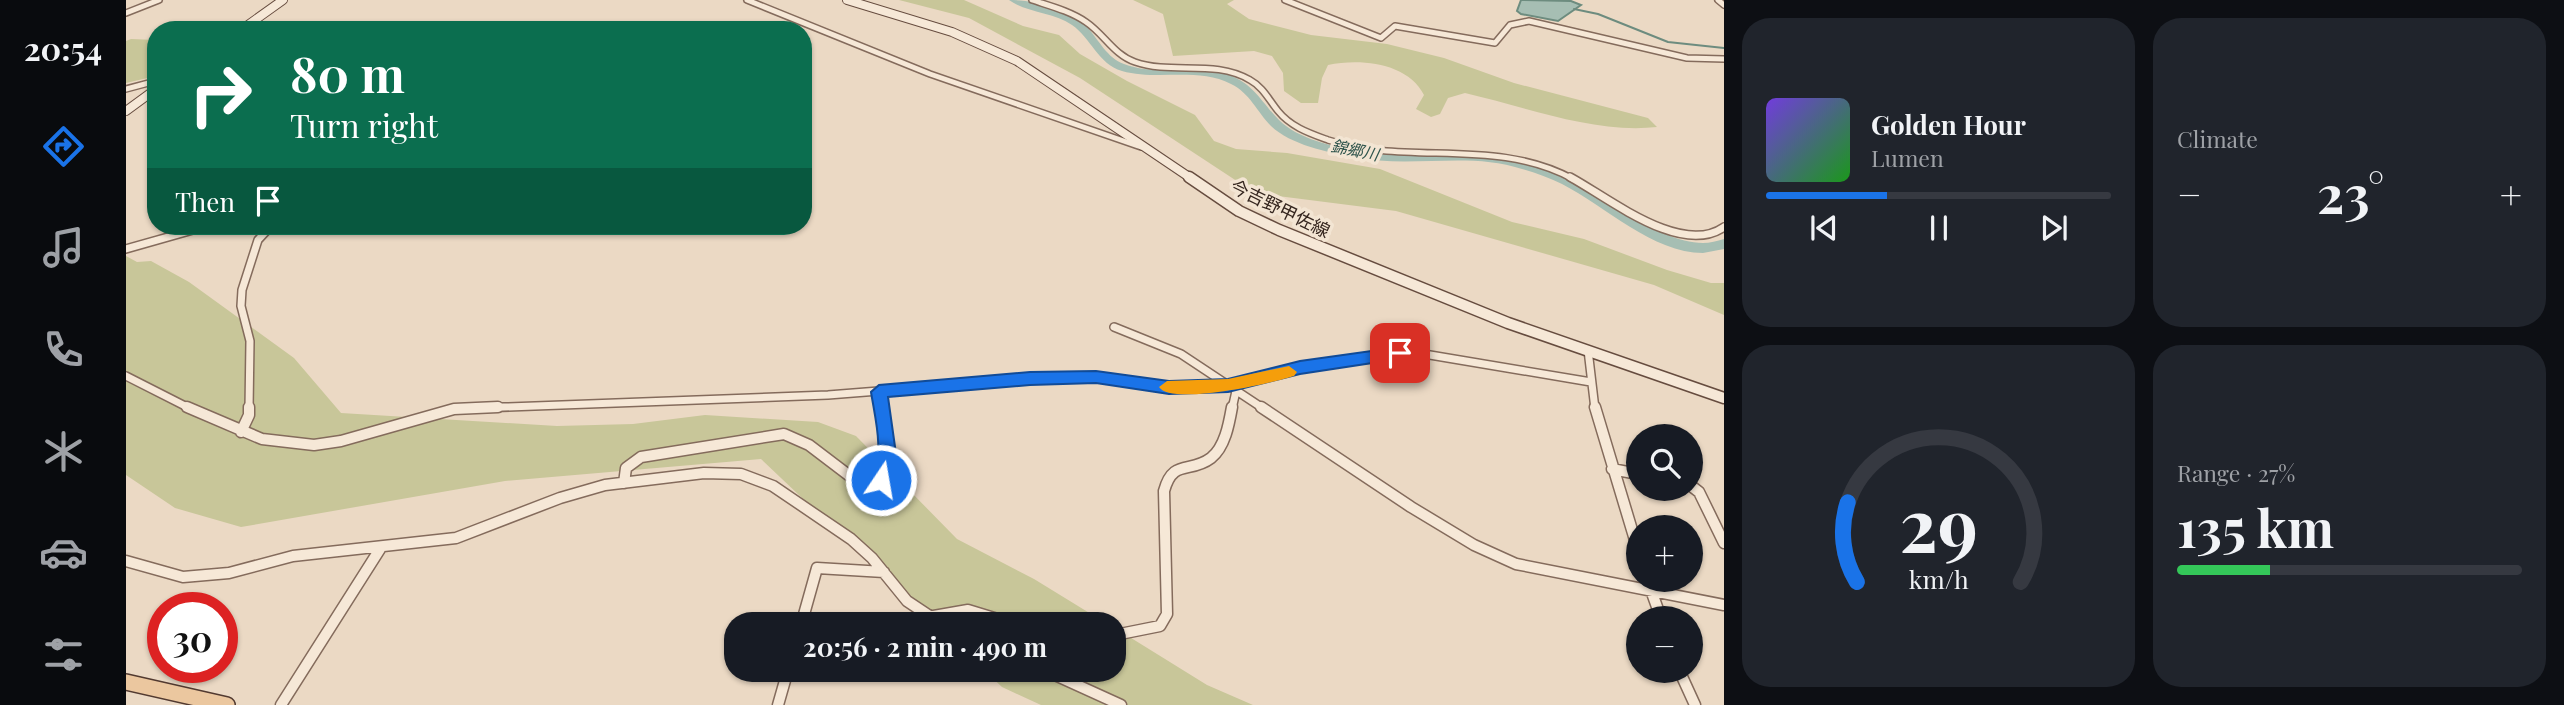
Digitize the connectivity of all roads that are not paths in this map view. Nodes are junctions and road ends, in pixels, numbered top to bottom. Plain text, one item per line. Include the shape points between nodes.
1 (159, 0) edge
2 (283, 0) edge
3 (747, 0) edge
4 (847, 0) edge
5 (1032, 0) edge
6 (1285, 0) edge
7 (1718, 0) edge
8 (1724, 5) edge
9 (126, 13) edge
10 (254, 21) edge
11 (799, 21) edge
12 (812, 26) edge
13 (1724, 59) edge
14 (147, 83) edge
15 (126, 89) edge
16 (147, 96) edge
17 (126, 111) edge
18 (1147, 149) junction
19 (1724, 227) edge
20 (176, 235) edge
21 (263, 235) edge
22 (126, 249) edge
23 (1114, 327) dead end
24 (1588, 350) junction
25 (126, 376) edge
26 (1591, 382) junction
27 (1232, 388) junction
28 (879, 392) junction
29 (1724, 398) edge
30 (241, 432) junction
31 (1612, 469) junction
32 (1626, 472) edge
33 (624, 483) junction
34 (1703, 501) edge
35 (1627, 515) edge
36 (1724, 543) edge
37 (380, 549) junction
38 (126, 561) edge
39 (884, 572) junction
40 (1652, 593) junction
41 (1724, 605) edge
42 (1657, 606) edge
43 (805, 612) edge
44 (921, 612) edge
45 (957, 612) edge
46 (975, 612) edge
47 (1126, 634) edge
48 (126, 682) edge
49 (785, 682) edge
50 (1070, 682) edge
51 (1685, 683) edge
52 (227, 705) edge
53 (281, 705) edge
54 (778, 705) edge
55 (1121, 705) edge
56 (1695, 705) edge

1 - 9 street
2 - 10 main road
3 - 11 street
4 - 18 main road, 今吉野甲佐線 via 935,26 1017,61
5 - 19 street via 1085,21 1116,52 1136,63 1211,68 1245,77 1256,83 1285,121 1324,138 1387,151 1468,150 1522,158 1575,178 1679,234 1709,236
6 - 13 street via 1376,37 1385,37 1395,26 1495,43 1510,25 1529,22 1687,58
7 - 8 street
12 - 18 street via 930,74
14 - 15 street
16 - 17 main road
18 - 24 main road, 今吉野甲佐線 via 1239,211 1279,230 1508,323
20 - 22 street
21 - 30 street via 242,290 250,341 249,415
23 - 27 street via 1181,354
24 - 26 street
24 - 29 main road, 今吉野甲佐線
25 - 30 street
26 - 27 street via 1418,353 1381,354 1300,368
26 - 31 street via 1596,418
27 - 28 street via 1169,387 1096,377
27 - 40 street via 1474,545 1516,564
27 - 47 street via 1221,446 1202,464 1182,466 1168,477 1164,491 1169,597 1163,620 1153,630
28 - 30 street via 454,409 339,441 306,445 280,444
28 - 33 street via 888,461 881,480 873,484 855,481 806,440 784,434 641,457 626,468
31 - 32 street
31 - 35 street
33 - 37 street via 560,498 456,538
33 - 39 street via 704,473 757,478 851,539
34 - 36 street
37 - 38 street via 293,556 229,573 183,577
37 - 53 street
39 - 43 street via 817,568
39 - 44 street
40 - 41 street
40 - 42 street
45 - 46 street
48 - 52 main road
49 - 54 street
50 - 55 street
51 - 56 street

